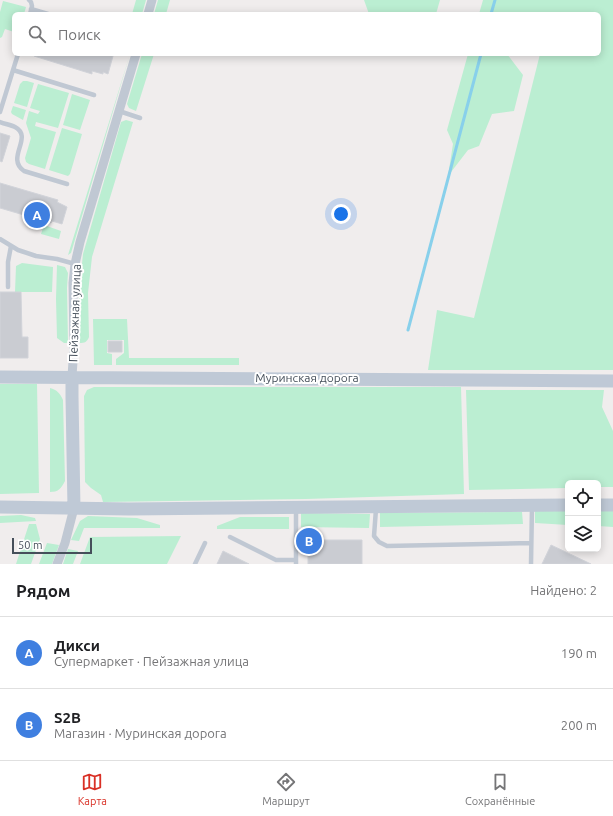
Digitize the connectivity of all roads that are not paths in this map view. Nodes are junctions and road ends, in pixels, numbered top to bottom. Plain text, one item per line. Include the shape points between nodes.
1 (29, 0) edge
2 (152, 0) edge
3 (31, 12) edge
4 (149, 12) edge
5 (17, 56) edge
6 (135, 56) edge
7 (13, 70) junction
8 (94, 95) dead end
9 (119, 111) junction
10 (0, 112) edge
11 (140, 118) dead end
12 (0, 122) edge
13 (67, 184) dead end
14 (0, 239) edge
15 (11, 246) junction
16 (75, 264) junction
17 (8, 287) dead end
18 (0, 376) edge
19 (72, 376) junction
20 (613, 381) edge
21 (532, 505) junction
22 (565, 505) edge
23 (601, 505) edge
24 (613, 505) edge
25 (0, 507) edge
26 (376, 507) junction
27 (74, 508) junction
28 (296, 508) junction
29 (230, 537) dead end
30 (205, 543) dead end
31 (531, 543) junction
32 (296, 562) edge
33 (57, 564) edge
34 (195, 564) edge
35 (531, 564) edge

1 - 3 lane via 32,2
2 - 4 street
5 - 7 lane
6 - 9 street, Пейзажная улица
7 - 8 lane
7 - 10 lane
9 - 11 lane
9 - 16 street, Пейзажная улица
12 - 13 lane via 15,127 22,135 17,158 19,168
14 - 15 lane
15 - 16 lane via 36,256
15 - 17 lane
16 - 19 street, Пейзажная улица
18 - 19 street, Муринская дорога
19 - 20 street, Муринская дорога
19 - 27 street, Пейзажная улица
21 - 22 street
21 - 26 street
21 - 31 lane
23 - 24 street
25 - 27 street
26 - 28 street
26 - 31 lane via 374,536 387,546
27 - 28 street
27 - 33 street
28 - 32 lane
29 - 32 lane via 276,560
30 - 34 lane
31 - 35 lane

